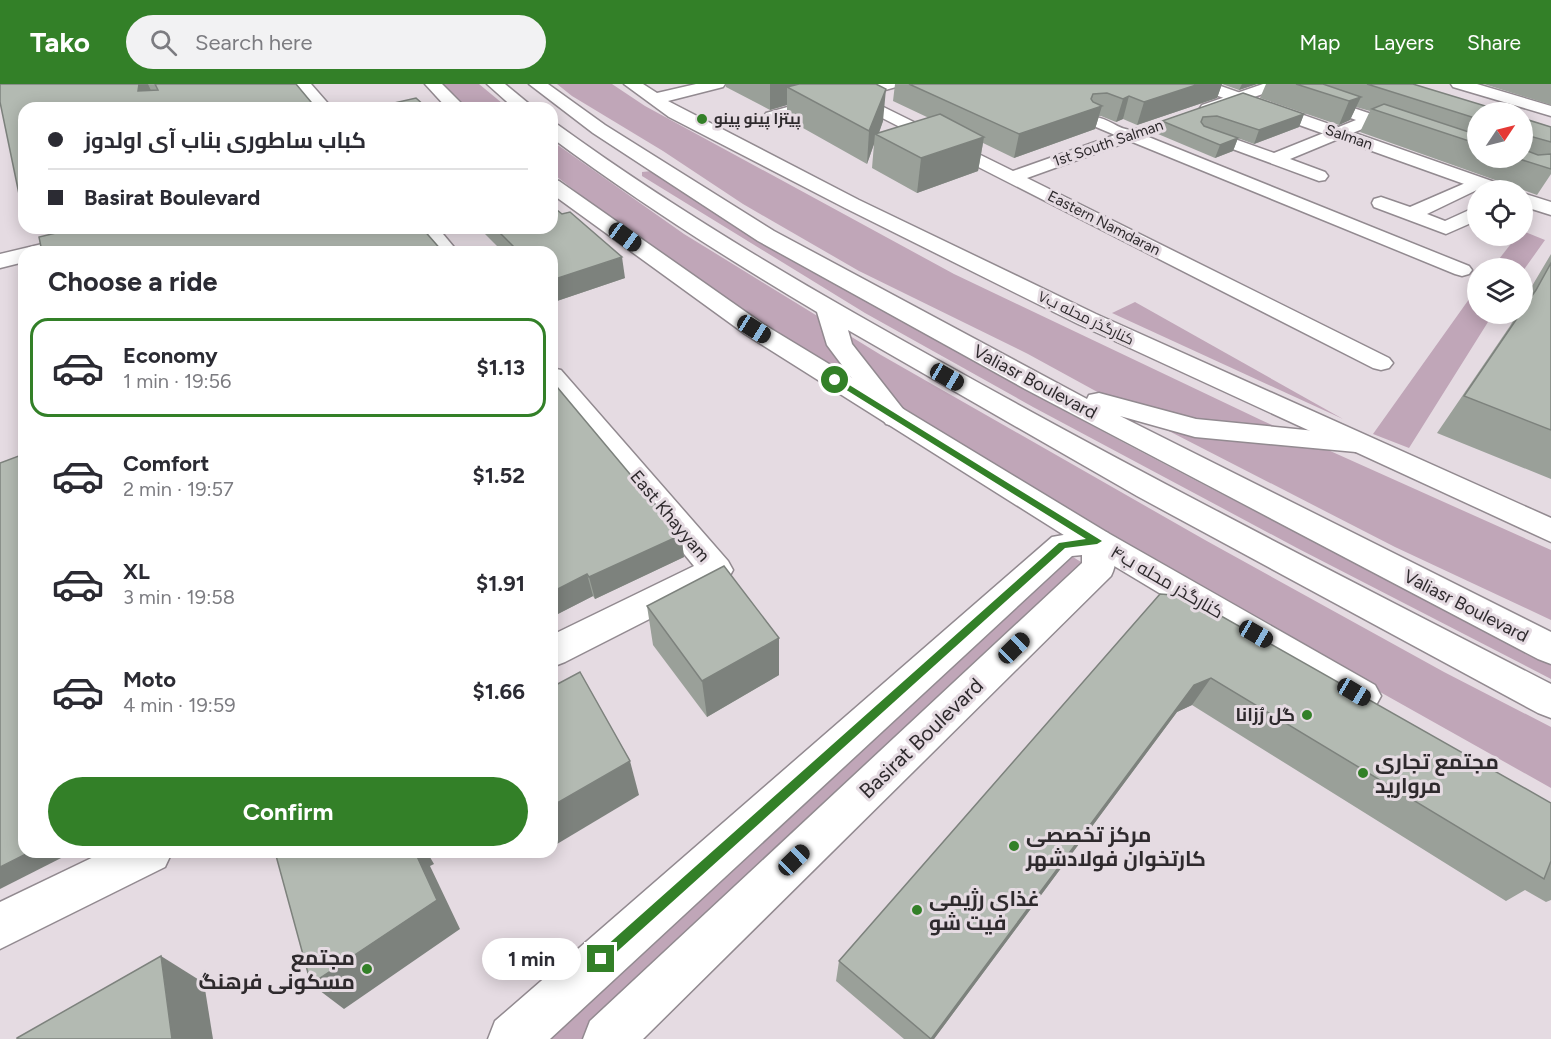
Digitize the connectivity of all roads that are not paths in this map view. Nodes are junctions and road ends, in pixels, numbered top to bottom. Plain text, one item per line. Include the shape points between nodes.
1 (302, 84) edge
2 (433, 84) edge
3 (495, 84) edge
4 (537, 84) edge
5 (632, 84) edge
6 (717, 84) edge
7 (826, 84) edge
8 (890, 84) edge
9 (1198, 84) edge
10 (1278, 84) edge
11 (1459, 84) edge
12 (849, 95) junction
13 (1306, 97) edge
14 (1237, 98) junction
15 (655, 99) junction
16 (318, 102) edge
17 (451, 102) edge
18 (518, 102) edge
19 (1346, 111) junction
20 (1551, 111) edge
21 (1195, 113) edge
22 (772, 116) dead end
23 (1371, 120) junction
24 (1095, 121) edge
25 (1312, 124) junction
26 (1152, 128) dead end
27 (1293, 132) edge
28 (558, 133) edge
29 (1337, 133) junction
30 (1206, 134) edge
31 (1131, 135) junction
32 (1274, 140) edge
33 (1250, 150) junction
34 (1467, 152) edge
35 (1275, 159) junction
36 (650, 161) junction
37 (1294, 167) junction
38 (614, 173) junction
39 (1319, 176) dead end
40 (1013, 177) junction
41 (1469, 180) edge
42 (1254, 184) junction
43 (1467, 188) edge
44 (558, 189) edge
45 (1381, 203) dead end
46 (1533, 203) edge
47 (1551, 209) edge
48 (1411, 214) junction
49 (1467, 218) edge
50 (110, 234) edge
51 (432, 234) edge
52 (62, 246) edge
53 (442, 246) edge
54 (18, 256) edge
55 (0, 261) edge
56 (1462, 270) dead end
57 (828, 309) junction
58 (1381, 363) dead end
59 (1034, 382) junction
60 (558, 383) edge
61 (896, 418) junction
62 (1356, 443) junction
63 (1551, 531) edge
64 (1097, 541) junction
65 (558, 649) edge
66 (1551, 649) edge
67 (1551, 702) edge
68 (1389, 713) edge
69 (136, 858) edge
70 (0, 926) edge
71 (513, 1039) edge
72 (608, 1039) edge

1 - 16 main road
2 - 17 main road
3 - 18 main road
4 - 36 main road, Valiasr Boulevard
5 - 15 main road, کنارگذر محله ب۷
6 - 15 main road
7 - 12 main road, Eastern Namdaran
8 - 12 main road
9 - 14 main road, Salman
10 - 14 street
11 - 20 main road
12 - 22 street
12 - 40 street, Eastern Namdaran
13 - 19 street
14 - 21 street
14 - 25 main road, Salman
15 - 62 main road, کنارگذر محله ب۷ via 675,113 884,219 1145,347
19 - 23 street
19 - 25 street
23 - 29 street
23 - 34 street
24 - 31 street
25 - 27 street
25 - 29 main road, Salman
26 - 31 street, 1st South Salman
28 - 38 main road, Valiasr Boulevard
29 - 35 street
29 - 41 main road, Salman
30 - 33 street
31 - 40 street, 1st South Salman
31 - 42 street
32 - 33 street
33 - 35 street
35 - 37 street
36 - 38 main road
36 - 59 main road, Valiasr Boulevard via 766,236
37 - 39 street
37 - 42 street
38 - 57 main road, Valiasr Boulevard
40 - 58 street, Eastern Namdaran
42 - 56 street
43 - 48 street
44 - 61 main road, کنارگذر محله ب۴ via 754,329
45 - 48 street
46 - 47 main road
48 - 49 street via 1446,228
50 - 52 main road
51 - 53 main road
54 - 55 main road
57 - 61 main road via 840,345
57 - 67 main road, Valiasr Boulevard via 1209,522
59 - 62 main road via 1195,428
59 - 66 main road, Valiasr Boulevard
60 - 65 main road, East Khayyam via 716,570
61 - 64 main road, کنارگذر محله ب۴
62 - 63 main road, کنارگذر محله ب۷
64 - 68 main road, کنارگذر محله ب۴
64 - 71 main road via 1063,545
64 - 72 main road, Basirat Boulevard via 1099,567
69 - 70 main road

